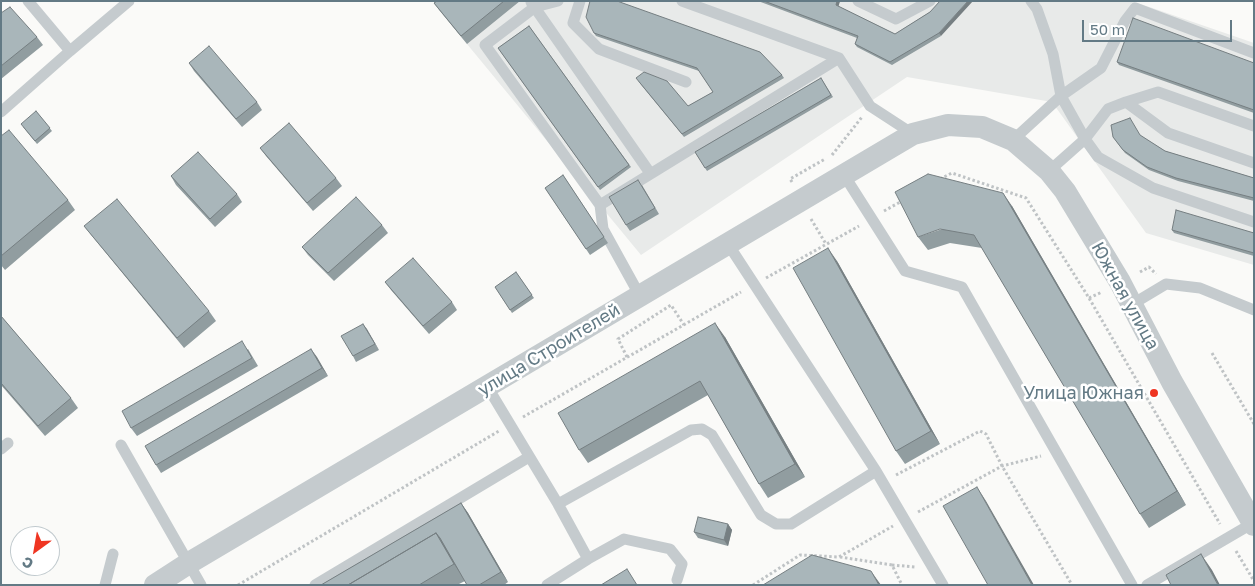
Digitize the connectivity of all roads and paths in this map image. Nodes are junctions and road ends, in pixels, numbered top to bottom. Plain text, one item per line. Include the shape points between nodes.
1 (28, 1) edge
2 (129, 1) edge
3 (558, 1) edge
4 (580, 1) edge
5 (682, 1) edge
6 (858, 1) edge
7 (930, 1) edge
8 (1031, 1) edge
9 (533, 4) edge
10 (1136, 5) edge
11 (70, 51) junction
12 (1254, 52) edge
13 (840, 58) junction
14 (686, 82) dead end
15 (1061, 96) junction
16 (1126, 102) junction
17 (870, 106) junction
18 (1, 112) edge
19 (948, 125) joint
20 (1254, 126) edge
21 (912, 134) junction
22 (1085, 139) junction
23 (1012, 140) junction
24 (1254, 163) edge
25 (1049, 171) junction
26 (650, 173) junction
27 (844, 175) junction
28 (790, 178) dead end
29 (600, 205) junction
30 (807, 212) dead end
31 (1254, 222) edge
32 (728, 244) junction
33 (826, 244) dead end
34 (640, 296) junction
35 (1131, 305) junction
36 (1254, 310) edge
37 (684, 325) dead end
38 (1212, 353) dead end
39 (627, 357) dead end
40 (487, 386) junction
41 (1254, 424) edge
42 (121, 445) dead end
43 (1056, 452) junction
44 (529, 457) junction
45 (1002, 466) junction
46 (876, 471) junction
47 (882, 482) junction
48 (558, 504) junction
49 (904, 519) junction
50 (1253, 524) edge
51 (113, 554) dead end
52 (839, 557) junction
53 (588, 559) junction
54 (189, 563) junction
55 (677, 580) dead end
56 (105, 585) edge
57 (155, 585) edge
58 (201, 585) edge
59 (315, 585) edge
60 (547, 585) edge
61 (753, 585) edge
62 (902, 585) edge
63 (943, 585) edge
64 (1072, 585) edge
65 (1132, 585) edge
66 (1147, 585) edge

1 - 11 lane
2 - 11 lane
3 - 9 lane
4 - 14 lane via 573,23 599,49
5 - 13 lane
6 - 7 lane via 896,19
8 - 15 lane via 1053,54
9 - 26 lane
9 - 29 lane via 485,45
10 - 12 lane
10 - 15 lane via 1101,68
11 - 18 lane
13 - 17 lane
13 - 26 lane
15 - 22 lane
15 - 23 lane
16 - 20 lane via 1158,92
16 - 22 lane via 1108,109
16 - 24 lane via 1168,133
17 - 21 lane
17 - 28 path via 834,154
19 - 21 street, улица Строителей
19 - 23 street, Южная улица via 982,127
21 - 27 street, улица Строителей
22 - 25 lane
22 - 31 lane via 1098,157 1153,188
23 - 25 street, Южная улица
25 - 35 street, Южная улица via 1065,192
26 - 29 lane
27 - 32 street, улица Строителей
27 - 43 lane via 905,271 962,286
29 - 34 lane via 603,229
30 - 33 path
32 - 34 street, улица Строителей
32 - 46 lane
34 - 40 street, улица Строителей
35 - 36 lane via 1166,284 1200,288
35 - 50 street, Южная улица
37 - 39 path via 671,306 618,339
38 - 41 path
40 - 44 lane
40 - 54 street, улица Строителей
42 - 54 lane
43 - 45 path
43 - 65 lane
44 - 48 lane
44 - 59 lane
45 - 47 path via 986,434 980,431
45 - 49 path
45 - 64 path
46 - 47 lane
46 - 48 lane via 792,524 776,524 761,515 712,435 702,428 691,430
47 - 49 lane
48 - 53 lane
49 - 52 path
49 - 63 lane
50 - 66 lane
51 - 56 lane
52 - 61 path via 800,555
52 - 62 path via 892,565
53 - 55 lane via 624,539 670,549 682,564
53 - 60 lane
54 - 57 street, улица Строителей
54 - 58 lane

